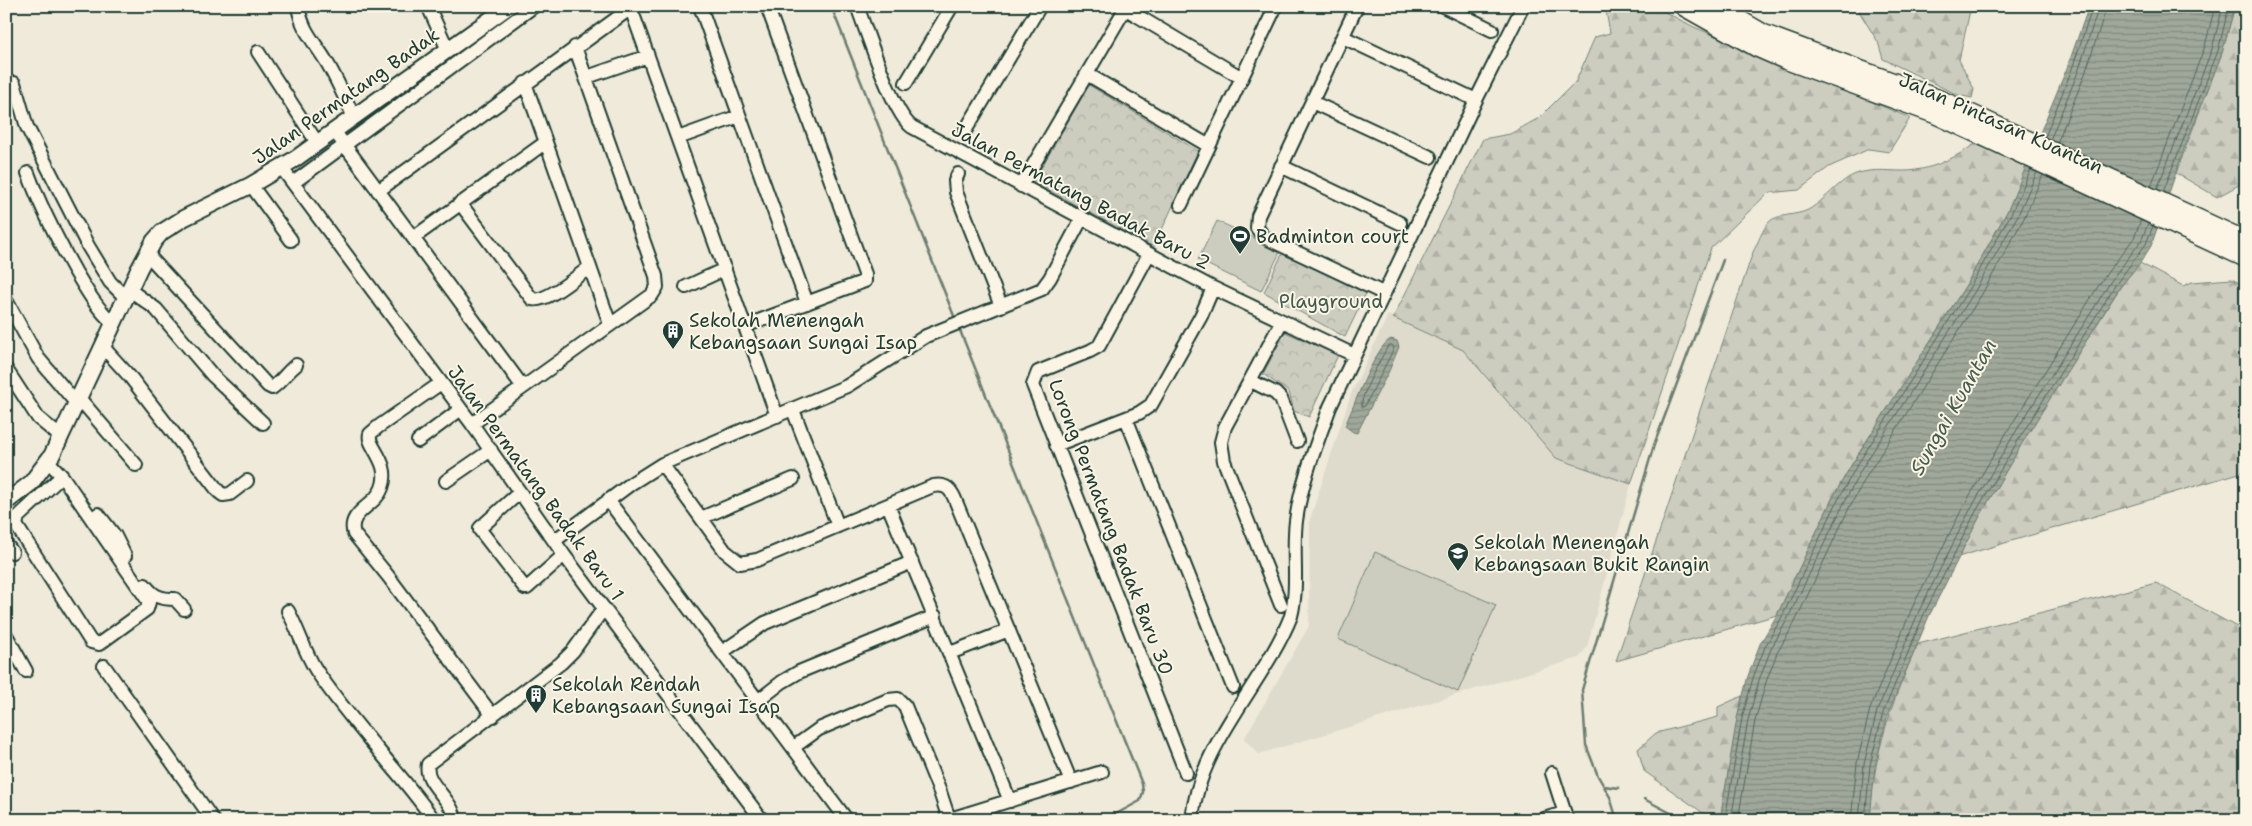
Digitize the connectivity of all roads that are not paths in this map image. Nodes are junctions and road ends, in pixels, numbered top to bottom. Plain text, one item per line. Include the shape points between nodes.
1 (298, 6) edge
2 (428, 6) edge
3 (509, 6) edge
4 (534, 6) edge
5 (700, 6) edge
6 (767, 6) edge
7 (856, 6) edge
8 (952, 6) edge
9 (1040, 6) edge
10 (1357, 6) edge
11 (1443, 6) edge
12 (1524, 6) edge
13 (1683, 6) edge
14 (1716, 6) edge
15 (630, 7) edge
16 (1123, 7) edge
17 (1273, 7) edge
18 (1492, 30) dead end
19 (1343, 37) junction
20 (576, 47) junction
21 (448, 50) junction
22 (258, 52) dead end
23 (648, 56) junction
24 (1087, 74) junction
25 (587, 77) junction
26 (1242, 78) junction
27 (14, 83) dead end
28 (525, 83) junction
29 (906, 83) dead end
30 (1476, 100) junction
31 (1312, 102) junction
32 (1938, 107) junction
33 (739, 116) junction
34 (354, 117) junction
35 (966, 131) dead end
36 (335, 132) junction
37 (678, 138) junction
38 (546, 142) junction
39 (318, 144) junction
40 (346, 146) junction
41 (1209, 146) junction
42 (1430, 157) dead end
43 (1281, 166) junction
44 (281, 167) junction
45 (28, 173) dead end
46 (958, 174) dead end
47 (293, 184) junction
48 (251, 185) junction
49 (1021, 186) junction
50 (378, 191) junction
51 (460, 203) junction
52 (1181, 205) dead end
53 (1082, 218) junction
54 (1400, 223) dead end
55 (413, 238) junction
56 (291, 240) dead end
57 (2246, 241) edge
58 (147, 254) junction
59 (1149, 254) junction
60 (2246, 258) edge
61 (590, 267) junction
62 (725, 269) junction
63 (686, 287) dead end
64 (1213, 288) junction
65 (1383, 293) junction
66 (128, 294) junction
67 (6, 300) edge
68 (807, 303) junction
69 (1001, 306) junction
70 (1282, 321) junction
71 (114, 324) junction
72 (610, 324) junction
73 (745, 326) junction
74 (103, 347) junction
75 (1354, 355) junction
76 (296, 365) dead end
77 (6, 369) edge
78 (1250, 381) junction
79 (442, 383) junction
80 (523, 386) junction
81 (78, 401) junction
82 (461, 409) junction
83 (793, 410) junction
84 (777, 416) junction
85 (1126, 418) junction
86 (263, 423) dead end
87 (472, 424) junction
88 (61, 437) junction
89 (418, 441) dead end
90 (1297, 441) dead end
91 (1056, 445) junction
92 (491, 450) junction
93 (48, 461) junction
94 (662, 464) junction
95 (136, 465) dead end
96 (62, 476) junction
97 (793, 479) dead end
98 (247, 481) dead end
99 (446, 481) dead end
100 (70, 488) junction
101 (520, 492) junction
102 (608, 500) junction
103 (6, 502) edge
104 (888, 505) junction
105 (701, 518) junction
106 (838, 526) junction
107 (554, 541) junction
108 (564, 555) junction
109 (912, 562) junction
110 (1281, 605) dead end
111 (604, 608) junction
112 (184, 609) dead end
113 (288, 611) dead end
114 (935, 616) junction
115 (1009, 630) junction
116 (6, 635) edge
117 (722, 652) junction
118 (950, 653) junction
119 (104, 666) dead end
120 (26, 671) dead end
121 (1233, 687) dead end
122 (759, 700) junction
123 (493, 716) junction
124 (794, 747) junction
125 (1102, 772) dead end
126 (1186, 773) dead end
127 (1552, 773) dead end
128 (1071, 782) junction
129 (1010, 801) junction
130 (1566, 816) edge
131 (948, 819) edge
132 (213, 820) edge
133 (434, 820) edge
134 (455, 820) edge
135 (762, 820) edge
136 (846, 820) edge
137 (1192, 820) edge
138 (1541, 820) edge

1 - 34 street via 306,33 325,59
2 - 21 street
3 - 21 main road, Jalan Permatang Badak
4 - 40 street
5 - 33 street
6 - 68 street via 865,274 865,281 861,284
7 - 49 street, Jalan Permatang Badak Baru 2 via 905,122
8 - 29 street
9 - 35 street
10 - 19 street
11 - 18 street
12 - 30 street
13 - 32 highway, Jalan Pintasan Kuantan via 1786,60
14 - 32 highway, Jalan Pintasan Kuantan via 1764,34
15 - 20 street
15 - 23 street
16 - 24 street
16 - 26 street
17 - 26 street
19 - 30 street
19 - 31 street
20 - 25 street
20 - 28 street
21 - 34 main road, Jalan Permatang Badak
22 - 39 street
23 - 25 street
23 - 37 street
24 - 41 street
24 - 49 street
25 - 72 street via 657,282 652,295
26 - 41 street
27 - 66 street via 27,127 88,246 110,282
28 - 38 street
28 - 50 street
30 - 65 street
31 - 42 street
31 - 43 street
32 - 57 highway, Jalan Pintasan Kuantan
32 - 60 highway, Jalan Pintasan Kuantan
33 - 37 street
33 - 68 street
34 - 36 main road, Jalan Permatang Badak
36 - 39 main road, Jalan Permatang Badak
36 - 40 street
37 - 62 street
38 - 51 street
38 - 61 street
39 - 44 main road, Jalan Permatang Badak
40 - 47 street
40 - 50 street
41 - 52 street
43 - 54 street
43 - 65 street via 1258,216 1260,233
44 - 47 street, Jalan Permatang Badak Baru 1
44 - 48 main road, Jalan Permatang Badak
45 - 71 street via 55,236 93,302
46 - 69 street via 954,181 956,192
47 - 79 street, Jalan Permatang Badak Baru 1
48 - 56 street
48 - 58 main road, Jalan Permatang Badak via 171,226 154,241
49 - 53 street, Jalan Permatang Badak Baru 2
50 - 55 street
51 - 55 street
51 - 61 street via 532,299 546,298
53 - 59 street, Jalan Permatang Badak Baru 2
53 - 69 street via 1047,284
55 - 80 street
58 - 66 main road, Jalan Permatang Badak
58 - 76 street via 268,386 276,386
59 - 64 street, Jalan Permatang Badak Baru 2
59 - 91 street, Lorong Permatang Badak Baru 30 via 1099,346 1035,376 1034,390
61 - 72 street
62 - 63 street
62 - 73 street
64 - 70 street, Jalan Permatang Badak Baru 2
64 - 85 street via 1156,399 1146,410
65 - 75 street
66 - 71 main road, Jalan Permatang Badak
66 - 86 street via 156,309 213,376
67 - 81 street via 38,358
68 - 73 street
69 - 83 street via 921,339 847,386
70 - 75 street, Jalan Permatang Badak Baru 2
70 - 78 street
71 - 74 main road, Jalan Permatang Badak
72 - 80 street
73 - 84 street
74 - 81 main road, Jalan Permatang Badak
74 - 98 street via 219,492 226,495
75 - 137 street via 1324,425 1298,509 1291,616 1210,759 1199,787
77 - 88 street via 38,418
78 - 90 street via 1281,399
78 - 110 street via 1225,427 1221,451
79 - 82 street, Jalan Permatang Badak Baru 1
79 - 123 street via 370,434 371,443 384,465 383,487 354,519 351,528
80 - 87 street
81 - 88 main road, Jalan Permatang Badak
81 - 95 street
82 - 87 street, Jalan Permatang Badak Baru 1
82 - 89 street
83 - 84 street
83 - 106 street
84 - 94 street
85 - 91 street
85 - 121 street
87 - 92 street, Jalan Permatang Badak Baru 1
88 - 93 main road, Jalan Permatang Badak
91 - 126 street, Lorong Permatang Badak Baru 30
92 - 99 street
92 - 101 street, Jalan Permatang Badak Baru 1
93 - 96 street
93 - 103 main road, Jalan Permatang Badak via 31,484
94 - 102 street
94 - 105 street
96 - 100 street
96 - 100 street via 18,517 16,525 91,642 102,644 147,609 149,602
97 - 105 street
100 - 112 street via 84,496 99,514 150,592 162,599 176,599
101 - 107 street, Jalan Permatang Badak Baru 1
101 - 108 street via 480,530 525,588
102 - 107 street
102 - 117 street
104 - 106 street
104 - 109 street
104 - 115 street via 933,486 948,488
105 - 106 street via 730,556 745,563
107 - 108 street, Jalan Permatang Badak Baru 1
108 - 111 street, Jalan Permatang Badak Baru 1
109 - 114 street
109 - 117 street via 765,622
111 - 123 street via 562,663
111 - 135 street, Jalan Permatang Badak Baru 1
113 - 133 street via 306,654 317,671
114 - 118 street
114 - 122 street via 799,672
115 - 118 street
115 - 128 street
116 - 120 street
117 - 122 street
118 - 129 street
119 - 132 street
122 - 124 street
123 - 134 street via 428,764 429,777 452,807
124 - 131 street via 819,729 888,700 898,699 905,706
124 - 136 street
125 - 128 street
127 - 130 street
128 - 129 street
129 - 131 street
130 - 138 street

